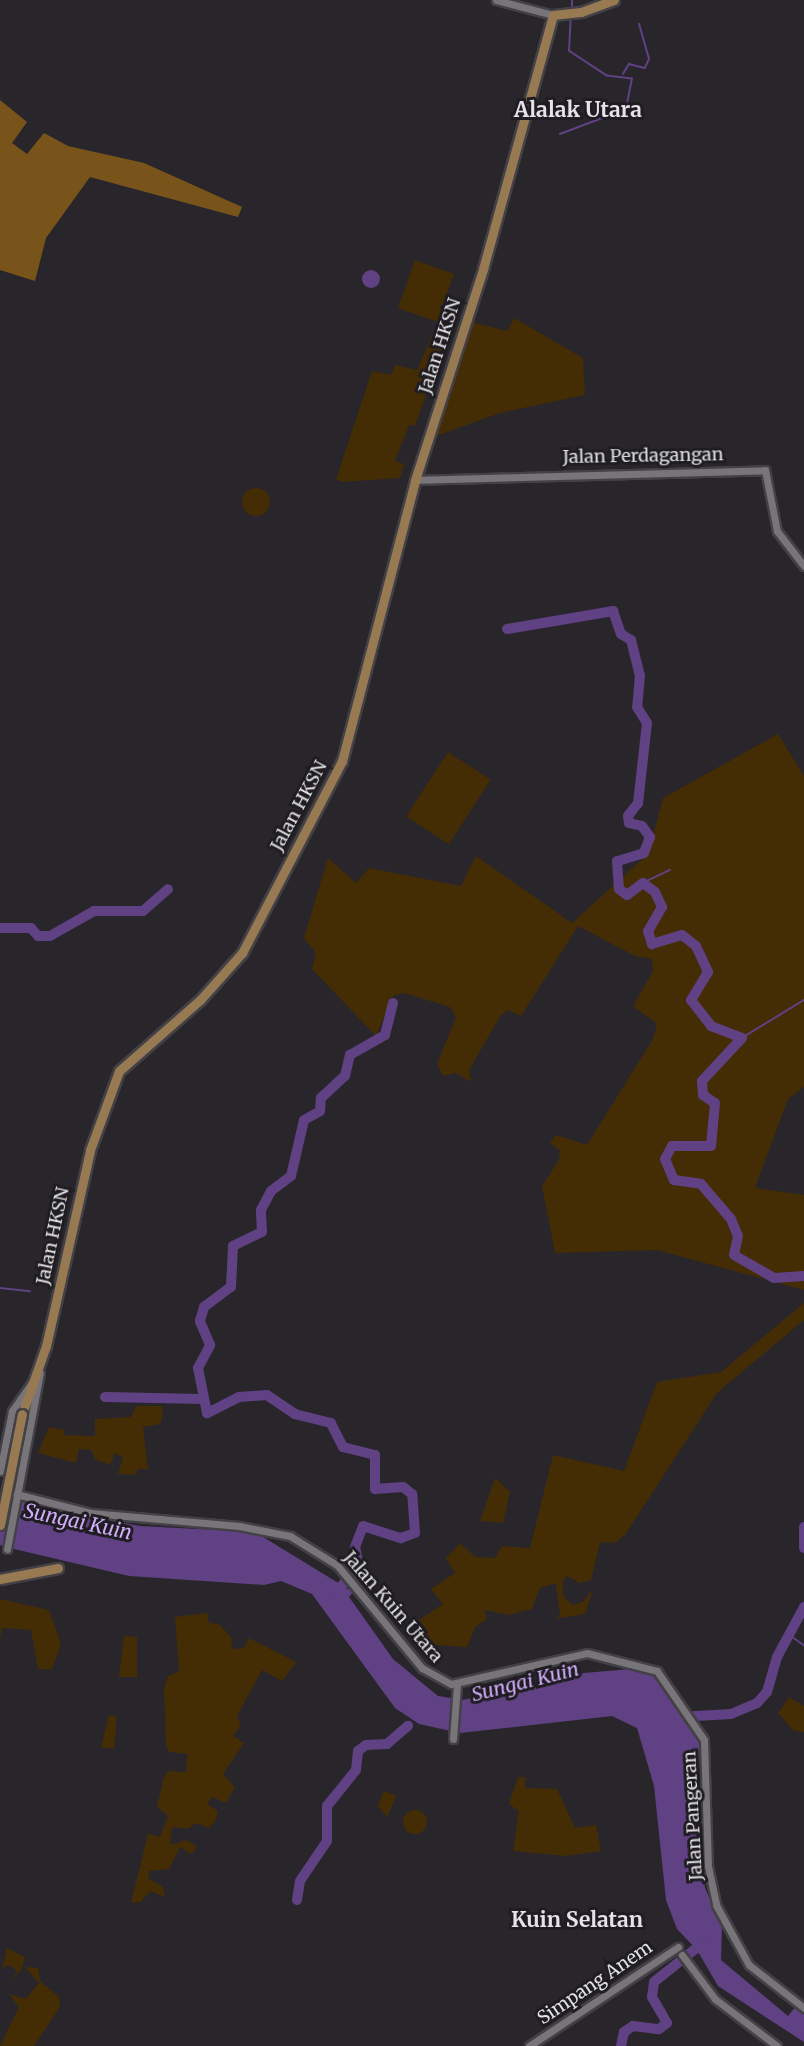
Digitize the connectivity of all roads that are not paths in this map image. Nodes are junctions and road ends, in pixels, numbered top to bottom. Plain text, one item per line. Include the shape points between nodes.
1 (496, 0) edge
2 (614, 0) edge
3 (553, 15) junction
4 (415, 480) junction
5 (804, 566) edge
6 (40, 1369) junction
7 (33, 1381) junction
8 (0, 1471) edge
9 (16, 1496) junction
10 (0, 1525) edge
11 (6, 1547) dead end
12 (58, 1568) dead end
13 (0, 1579) edge
14 (457, 1687) junction
15 (454, 1736) dead end
16 (678, 1947) dead end
17 (684, 1957) dead end
18 (804, 2008) edge
19 (529, 2046) edge
20 (777, 2046) edge

1 - 3 street
2 - 3 main road via 578,13
3 - 4 main road, Jalan HKSN via 483,269
4 - 5 street, Jalan Perdagangan via 765,470 777,531
4 - 6 main road, Jalan HKSN via 337,773 242,953 191,1009 131,1057 112,1087 87,1162
6 - 7 main road
6 - 9 street, Jalan HKSN
7 - 8 street via 12,1411
7 - 10 main road, bridge via 22,1414
9 - 11 street, Jalan HKSN
9 - 14 street, Jalan Kuin Utara via 140,1521 279,1532 316,1549 343,1572 422,1668
12 - 13 main road
14 - 15 street
14 - 18 street, Jalan Pangeran via 587,1653 636,1662 671,1684 700,1730 708,1866 716,1905 749,1965
16 - 19 street, Simpang Anem
17 - 20 street via 715,1999

